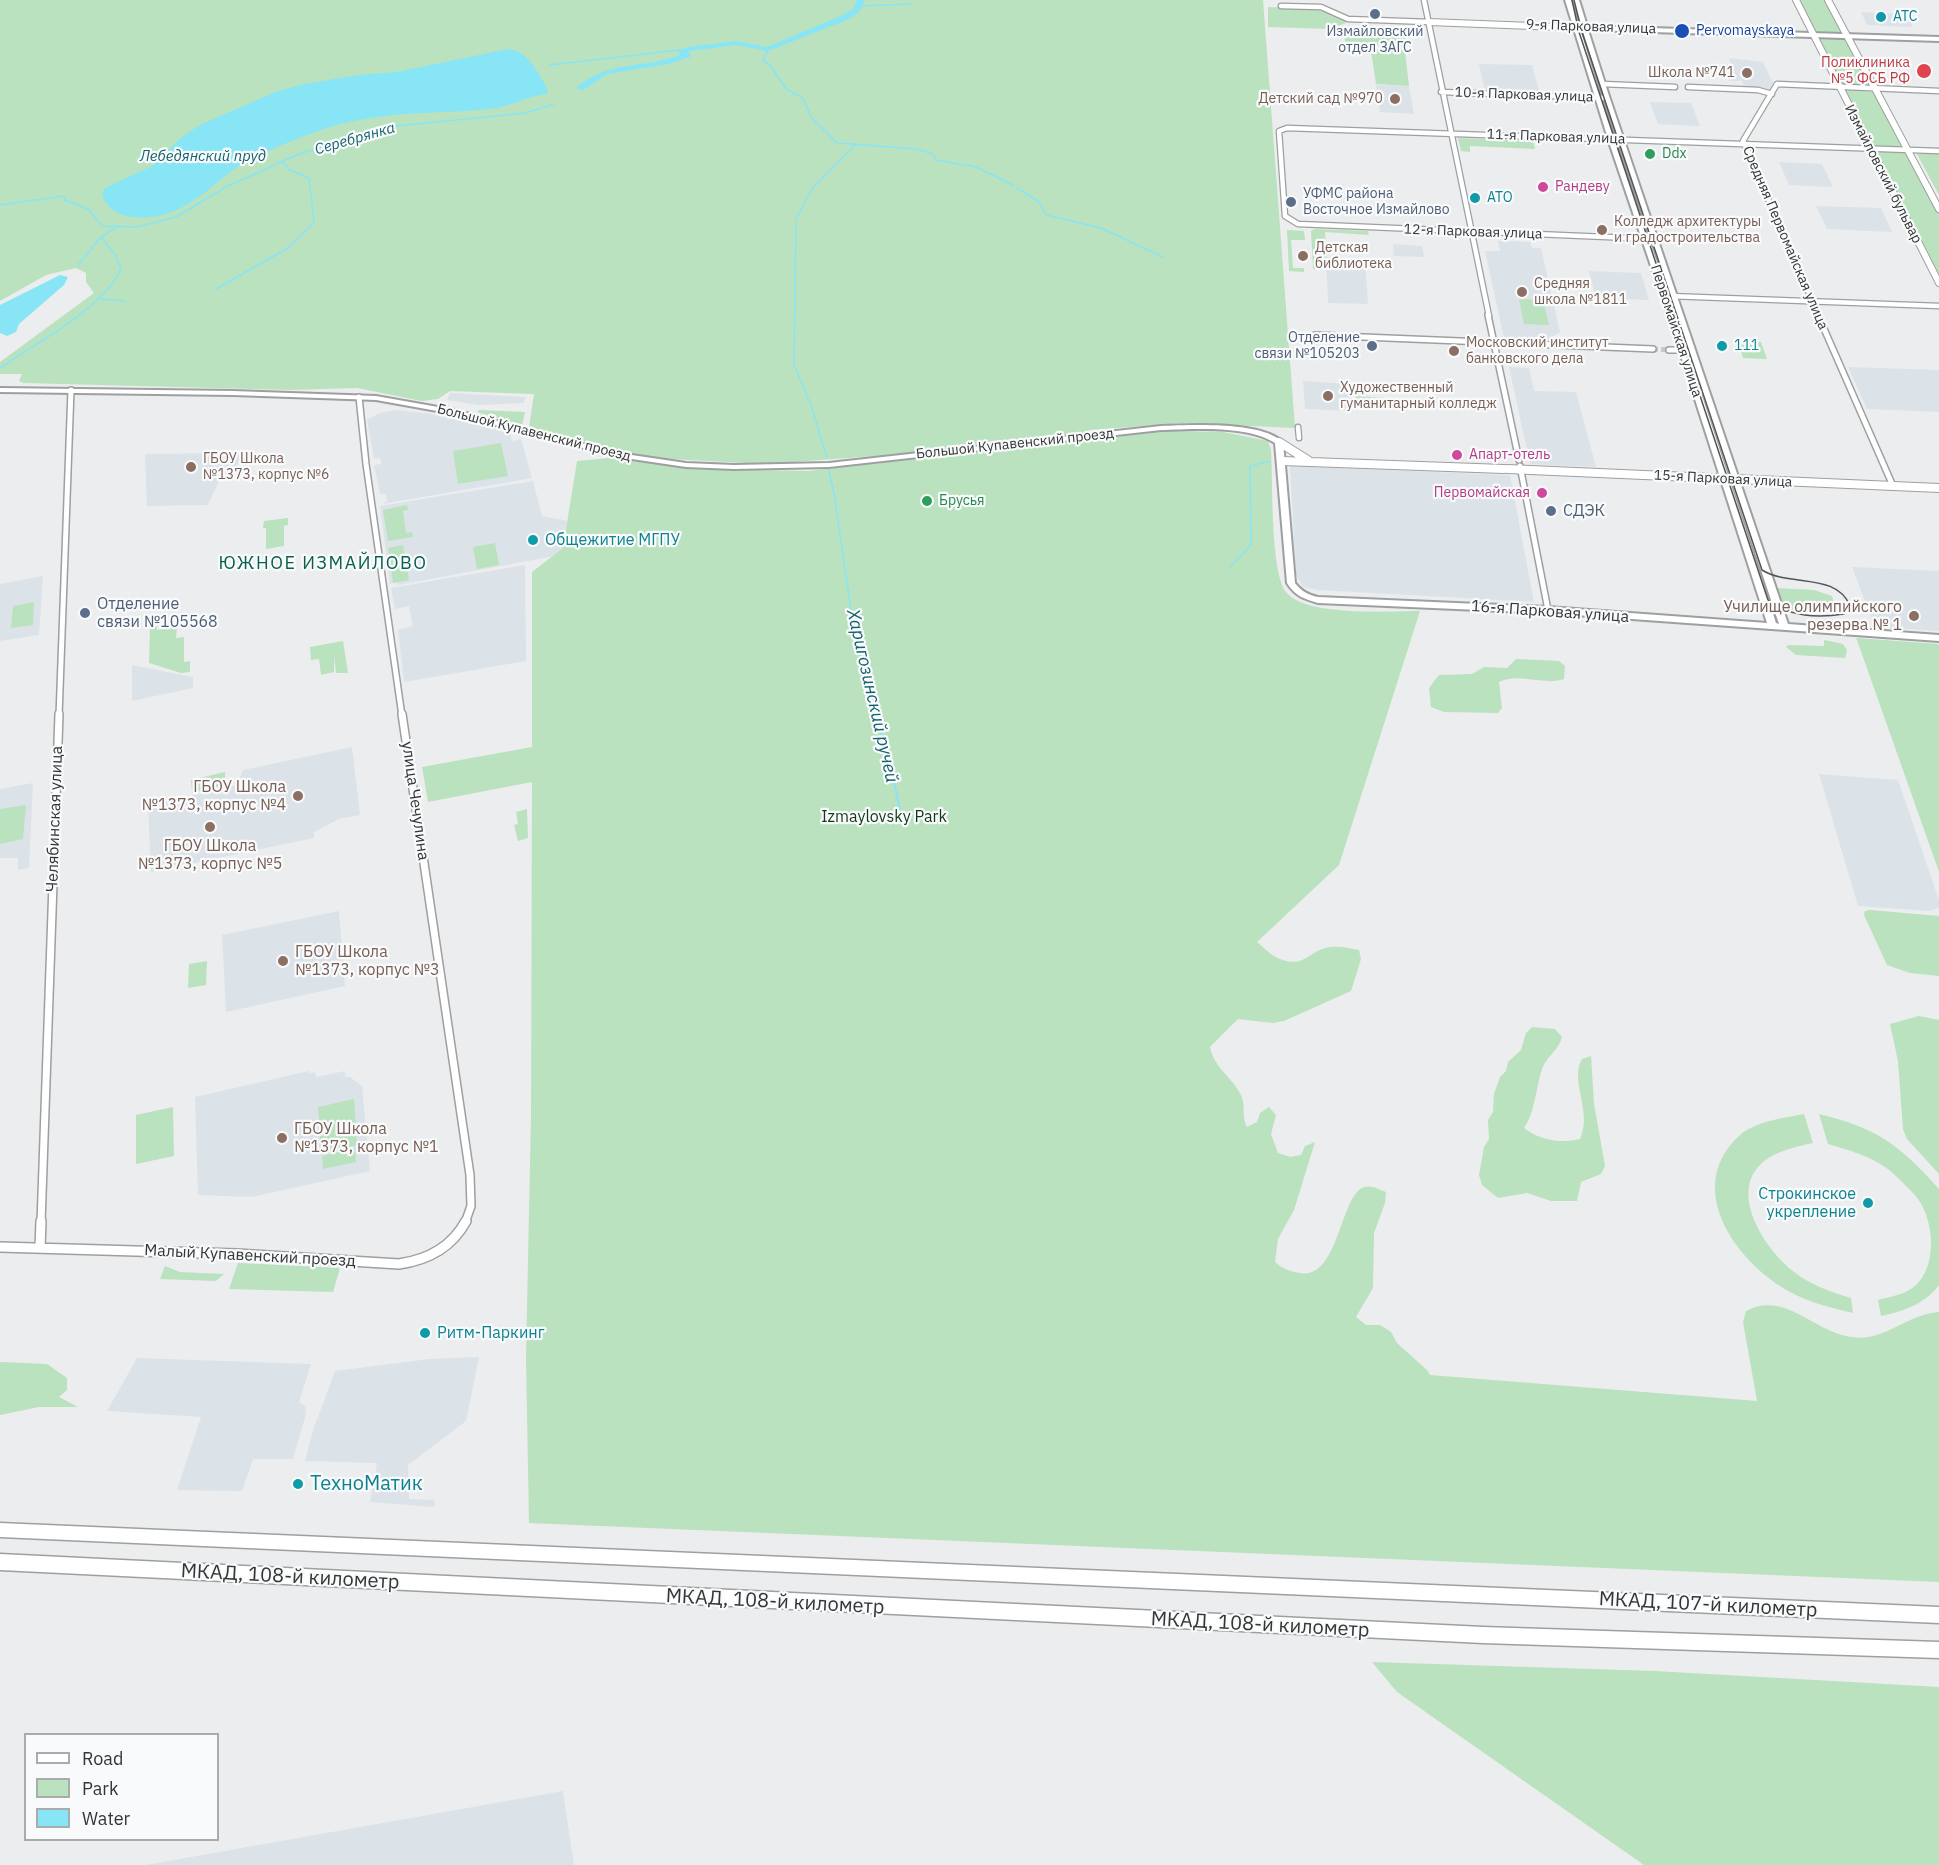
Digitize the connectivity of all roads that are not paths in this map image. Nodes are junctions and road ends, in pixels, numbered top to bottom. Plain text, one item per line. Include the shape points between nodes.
1 (1424, 0) edge
2 (1568, 0) edge
3 (1576, 0) edge
4 (1796, 0) edge
5 (1828, 0) edge
6 (1281, 6) dead end
7 (1429, 22) junction
8 (1575, 27) junction
9 (1584, 28) junction
10 (1814, 35) junction
11 (1847, 36) junction
12 (1939, 39) edge
13 (1602, 84) junction
14 (1675, 87) dead end
15 (1688, 87) dead end
16 (1840, 88) junction
17 (1875, 89) junction
18 (1939, 91) edge
19 (1441, 93) junction
20 (1772, 94) junction
21 (1598, 98) junction
22 (1606, 98) junction
23 (1449, 133) junction
24 (1611, 139) junction
25 (1621, 139) junction
26 (1744, 144) junction
27 (1870, 148) junction
28 (1908, 150) junction
29 (1939, 151) edge
30 (1939, 208) edge
31 (1292, 223) joint
32 (1471, 231) junction
33 (1650, 239) junction
34 (1939, 283) edge
35 (1664, 296) junction
36 (1674, 296) junction
37 (1811, 301) junction
38 (1939, 306) edge
39 (1315, 335) dead end
40 (1494, 342) junction
41 (1653, 349) tunnel mouth
42 (1669, 350) tunnel mouth
43 (1683, 350) junction
44 (1692, 350) junction
45 (0, 388) edge
46 (71, 390) junction
47 (359, 397) junction
48 (1298, 427) dead end
49 (1299, 438) dead end
50 (1279, 442) junction
51 (1282, 461) junction
52 (1311, 462) junction
53 (1519, 464) junction
54 (1724, 479) junction
55 (1736, 480) junction
56 (1893, 486) junction
57 (1939, 488) edge
58 (1548, 610) junction
59 (1773, 627) junction
60 (1785, 628) junction
61 (1939, 638) edge
62 (471, 1205) joint
63 (0, 1246) edge
64 (40, 1248) junction
65 (0, 1530) edge
66 (0, 1562) edge
67 (1477, 1593) joint
68 (1939, 1615) edge
69 (1483, 1635) joint
70 (1939, 1650) edge

1 - 7 street
2 - 8 main road, Первомайская улица
3 - 9 main road
4 - 10 street, Измайловский бульвар
5 - 11 street, Измайловский бульвар
6 - 7 street, 9-я Парковая улица via 1321,7 1348,20
7 - 8 street, 9-я Парковая улица
7 - 19 street
8 - 9 street, 9-я Парковая улица
8 - 21 main road, Первомайская улица
9 - 10 main road, 9-я Парковая улица
9 - 13 main road, Первомайская улица
10 - 11 main road, 9-я Парковая улица
10 - 16 street, Измайловский бульвар
11 - 12 main road, 9-я Парковая улица
11 - 17 street, Измайловский бульвар
13 - 14 street, 10-я Парковая улица
13 - 22 main road, Первомайская улица
15 - 20 street
16 - 17 street
16 - 20 street via 1777,84
16 - 27 street, Измайловский бульвар
17 - 18 street
17 - 28 street, Измайловский бульвар
19 - 21 street, 10-я Парковая улица
19 - 23 street
20 - 26 street, Средняя Первомайская улица
21 - 22 street, 10-я Парковая улица
21 - 24 main road, Первомайская улица
22 - 25 main road, Первомайская улица
23 - 24 street, 11-я Парковая улица
23 - 31 street, 11-я Парковая улица via 1281,128 1286,216
23 - 32 street
24 - 25 street, 11-я Парковая улица
24 - 33 main road, Первомайская улица
25 - 26 street, 11-я Парковая улица
25 - 33 main road, Первомайская улица
26 - 27 street, 11-я Парковая улица
26 - 37 street, Средняя Первомайская улица
27 - 28 street, 11-я Парковая улица
27 - 34 street, Измайловский бульвар
28 - 29 street, 11-я Парковая улица
28 - 30 street, Измайловский бульвар
31 - 32 street, 12-я Парковая улица
32 - 33 street, 12-я Парковая улица
32 - 40 street
33 - 35 main road, Первомайская улица
33 - 36 main road, Первомайская улица
35 - 36 street
35 - 43 main road, Первомайская улица
36 - 37 street
36 - 44 main road, Первомайская улица
37 - 38 street
37 - 56 street, Средняя Первомайская улица
39 - 40 street
40 - 41 street
40 - 53 street
42 - 43 street
43 - 44 street
43 - 54 main road, Первомайская улица
44 - 55 main road, Первомайская улица
45 - 46 main road, Большой Купавенский проезд
46 - 47 main road, Большой Купавенский проезд
46 - 64 street, Челябинская улица
47 - 50 main road, Большой Купавенский проезд via 455,412 618,455 734,467 829,465 1184,427 1249,432 1271,436
47 - 62 street, улица Чечулина
48 - 49 street
50 - 51 main road, 16-я Парковая улица
50 - 52 street, 15-я Парковая улица
51 - 52 street, 15-я Парковая улица
51 - 58 main road, 16-я Парковая улица via 1291,583 1304,597
52 - 53 street, 15-я Парковая улица via 1506,469
53 - 54 street, 15-я Парковая улица
53 - 58 street
54 - 55 street, 15-я Парковая улица
54 - 59 main road, Первомайская улица
55 - 56 street, 15-я Парковая улица
55 - 60 main road, Первомайская улица
56 - 57 street, 15-я Парковая улица
58 - 59 main road, 16-я Парковая улица
59 - 60 main road, 16-я Парковая улица
60 - 61 main road, 16-я Парковая улица
62 - 64 street, Малый Купавенский проезд via 456,1233 429,1258 415,1263
63 - 64 street, Малый Купавенский проезд
65 - 67 highway, МКАД, 108-й километр
66 - 69 highway, МКАД, 108-й километр
67 - 68 highway, МКАД, 107-й километр
69 - 70 highway, МКАД, 107-й километр

